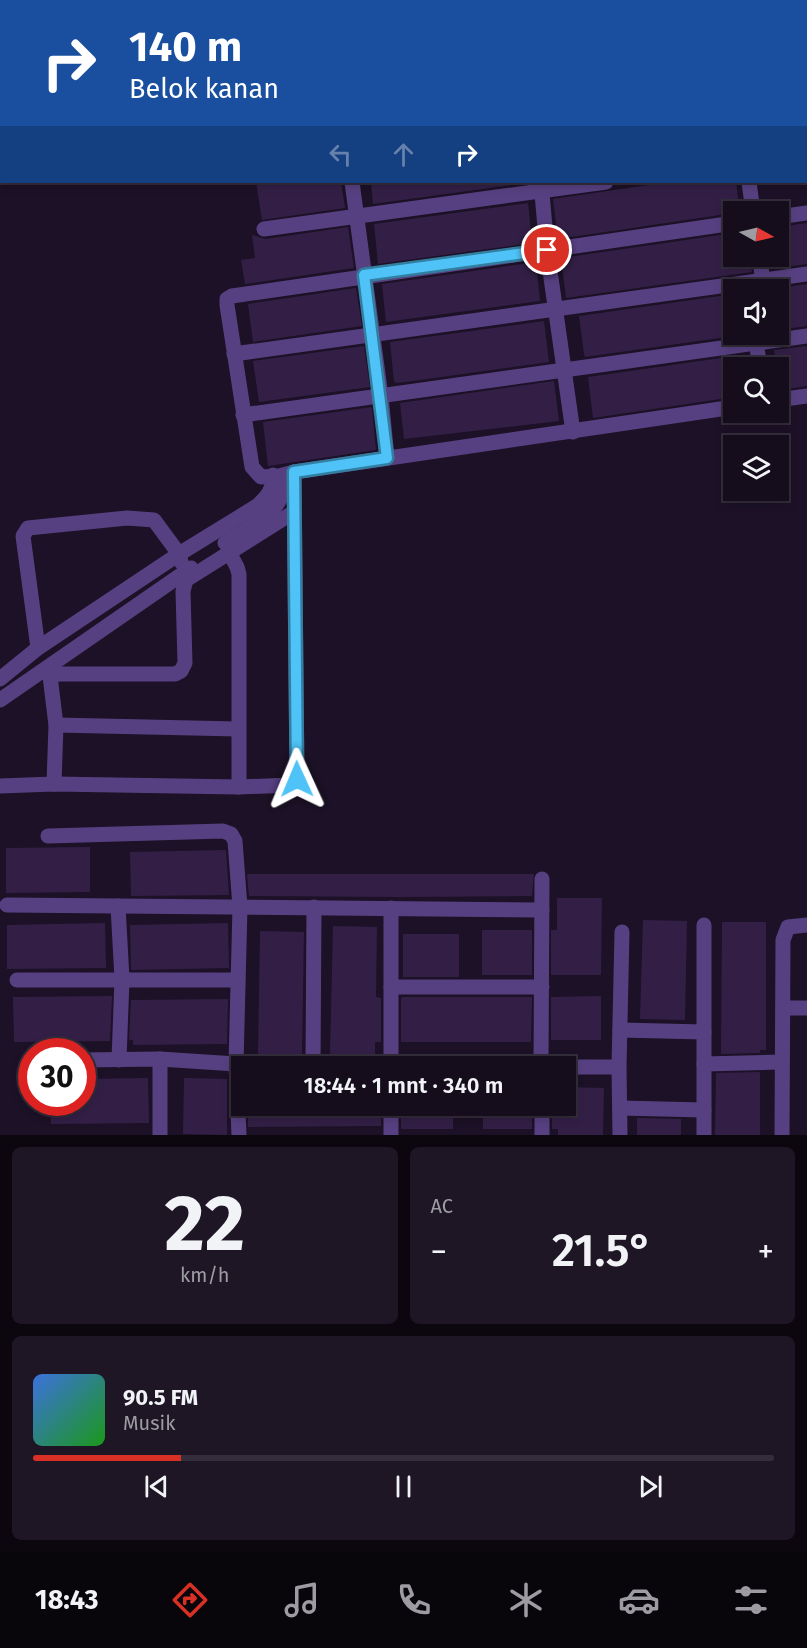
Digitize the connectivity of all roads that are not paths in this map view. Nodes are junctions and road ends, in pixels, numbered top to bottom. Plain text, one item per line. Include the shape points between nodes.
1 (352, 183) edge
2 (590, 183) edge
3 (749, 183) edge
4 (541, 186) edge
5 (752, 201) edge
6 (807, 213) edge
7 (789, 215) edge
8 (356, 216) junction
9 (723, 225) edge
10 (264, 229) dead end
11 (547, 250) junction
12 (807, 274) edge
13 (364, 275) junction
14 (780, 279) edge
15 (723, 288) edge
16 (556, 309) junction
17 (372, 335) junction
18 (807, 336) edge
19 (789, 337) edge
20 (723, 344) edge
21 (234, 354) junction
22 (564, 370) junction
23 (381, 396) junction
24 (807, 396) edge
25 (789, 398) edge
26 (723, 409) edge
27 (243, 415) junction
28 (573, 432) junction
29 (387, 458) junction
30 (283, 474) junction
31 (294, 512) junction
32 (229, 552) junction
33 (179, 554) junction
34 (188, 575) junction
35 (38, 648) junction
36 (48, 672) junction
37 (0, 679) edge
38 (0, 700) edge
39 (56, 725) junction
40 (238, 729) junction
41 (54, 784) junction
42 (0, 786) edge
43 (239, 787) junction
44 (48, 836) dead end
45 (542, 879) dead end
46 (7, 905) dead end
47 (118, 906) junction
48 (314, 907) junction
49 (240, 908) junction
50 (391, 908) junction
51 (542, 910) junction
52 (704, 925) dead end
53 (807, 925) edge
54 (622, 932) dead end
55 (122, 979) junction
56 (17, 980) dead end
57 (238, 980) junction
58 (391, 987) junction
59 (542, 987) junction
60 (783, 1008) junction
61 (807, 1008) edge
62 (620, 1030) junction
63 (704, 1032) junction
64 (236, 1056) edge
65 (313, 1056) edge
66 (391, 1056) edge
67 (541, 1056) edge
68 (118, 1059) junction
69 (160, 1059) junction
70 (96, 1060) edge
71 (782, 1062) junction
72 (231, 1064) edge
73 (704, 1064) junction
74 (576, 1067) edge
75 (619, 1067) junction
76 (620, 1108) junction
77 (704, 1110) junction
78 (237, 1116) edge
79 (391, 1116) edge
80 (542, 1116) edge
81 (160, 1135) edge
82 (238, 1135) edge
83 (391, 1135) edge
84 (542, 1135) edge
85 (620, 1135) edge
86 (704, 1135) edge
87 (782, 1135) edge

1 - 8 street
2 - 4 street
3 - 5 street
4 - 8 street
4 - 11 street
6 - 7 street
8 - 10 street
8 - 13 street
9 - 11 street
11 - 13 street
11 - 16 street
12 - 14 street
13 - 17 street
13 - 21 street via 227,299
15 - 16 street
16 - 17 street
16 - 22 street
17 - 21 street
17 - 23 street
18 - 19 street
20 - 22 street
21 - 27 street
22 - 23 street
22 - 28 street
23 - 27 street
23 - 29 street
24 - 25 street
26 - 28 street
27 - 30 street via 252,466 261,477
28 - 29 street
29 - 30 street
30 - 31 street
30 - 33 street via 257,506
30 - 34 street via 283,493 272,510
31 - 32 street
31 - 43 street via 297,779 286,787
32 - 34 street
32 - 40 street via 239,574
33 - 34 street
33 - 35 street
33 - 35 street via 154,520 142,517 28,528 23,536
34 - 36 street
34 - 36 street via 183,585 185,663 181,671
35 - 37 street
36 - 38 street
36 - 39 street
39 - 40 street
39 - 41 street
40 - 43 street
41 - 42 street
41 - 43 street
44 - 49 street via 223,831 231,834 235,841
45 - 51 street
46 - 47 street
47 - 49 street
47 - 55 street
48 - 49 street
48 - 50 street
48 - 65 street
49 - 57 street
50 - 51 street
50 - 58 street
51 - 59 street
52 - 63 street
53 - 60 street via 788,927 785,932
54 - 62 street
55 - 56 street
55 - 57 street
55 - 68 street
57 - 64 street
58 - 59 street
58 - 66 street
59 - 67 street
60 - 61 street
60 - 71 street
62 - 63 street
62 - 75 street
63 - 73 street
68 - 69 street
68 - 70 street
69 - 72 street
69 - 81 street
71 - 73 street
71 - 87 street
73 - 77 street
74 - 75 street
75 - 76 street
76 - 77 street
76 - 85 street
77 - 86 street
78 - 82 street
79 - 83 street
80 - 84 street

